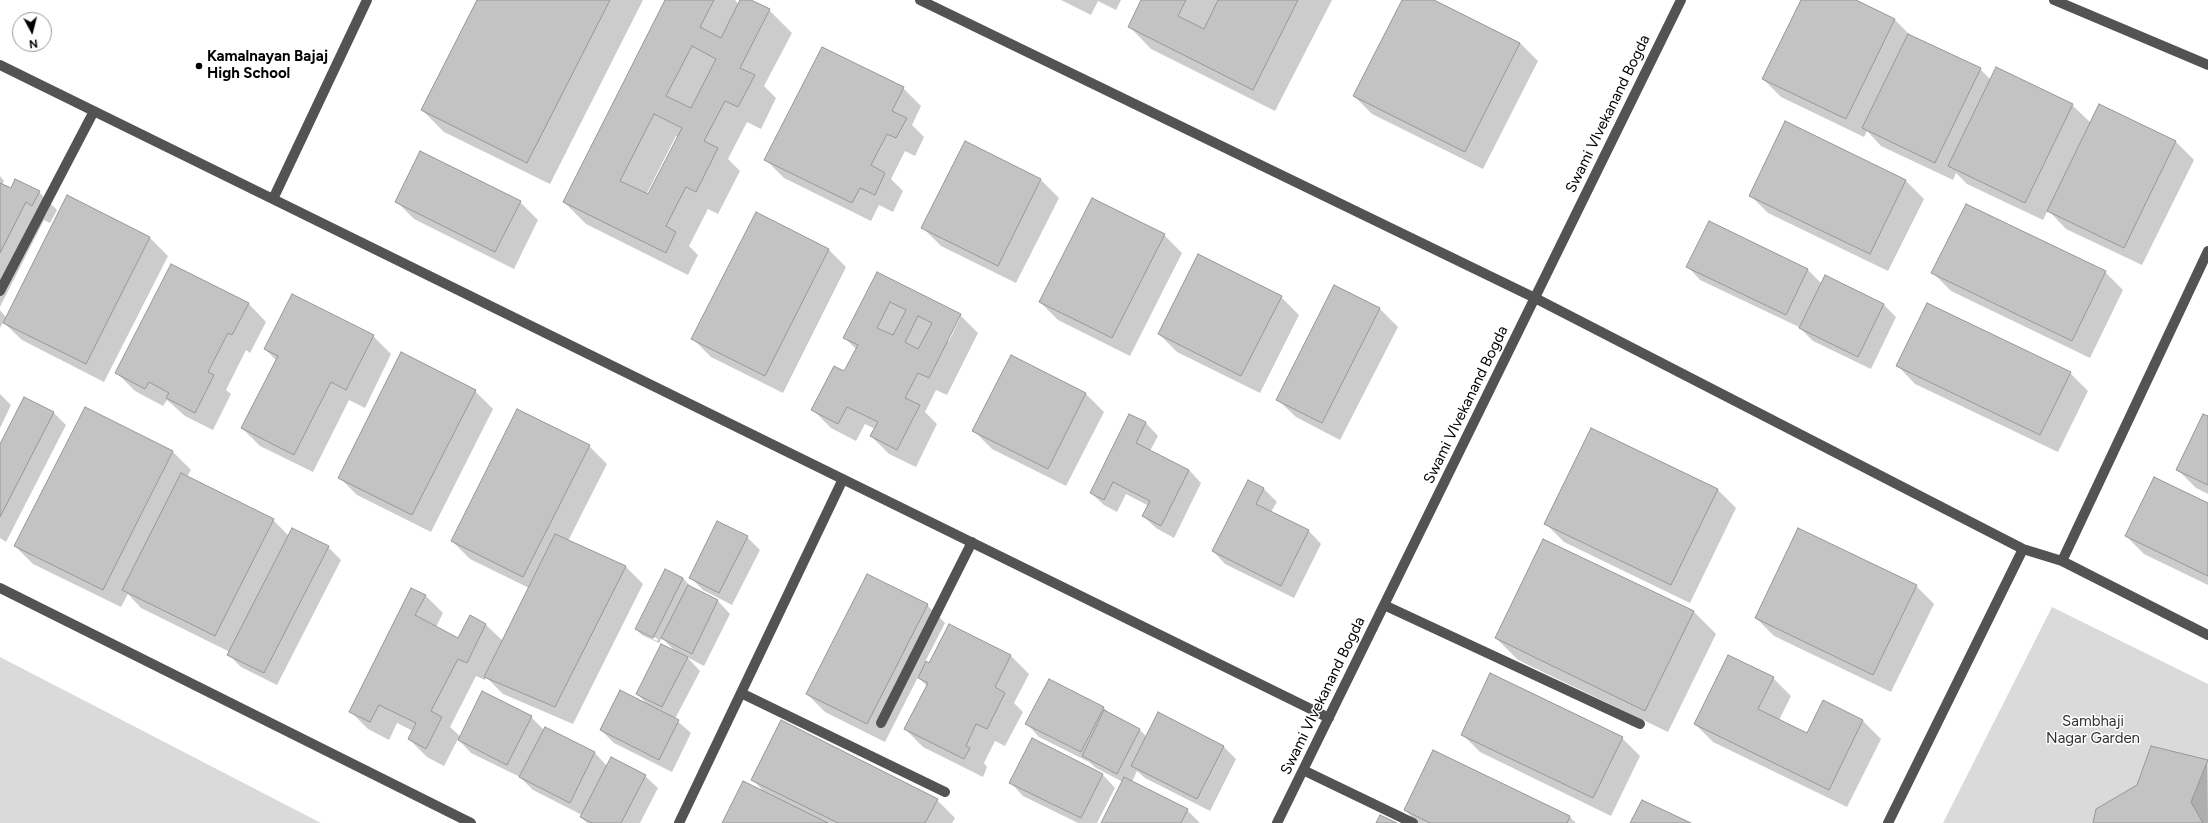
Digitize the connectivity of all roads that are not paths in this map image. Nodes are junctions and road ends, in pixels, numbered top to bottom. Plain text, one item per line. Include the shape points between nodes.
1 (367, 0) edge
2 (920, 0) edge
3 (1681, 0) edge
4 (2054, 0) edge
5 (0, 65) edge
6 (2208, 65) edge
7 (94, 111) junction
8 (273, 199) junction
9 (2208, 252) edge
10 (0, 291) edge
11 (1535, 298) junction
12 (843, 479) junction
13 (972, 542) junction
14 (2023, 549) junction
15 (2062, 561) junction
16 (0, 588) edge
17 (1384, 605) junction
18 (2208, 635) edge
19 (741, 693) junction
20 (1329, 718) junction
21 (881, 723) dead end
22 (1640, 724) dead end
23 (1303, 770) junction
24 (945, 792) dead end
25 (472, 823) edge
26 (679, 823) edge
27 (1278, 823) edge
28 (1413, 823) edge
29 (1888, 823) edge

1 - 8 street
2 - 11 street
3 - 11 street, Swami VIvekanand Bogda
4 - 6 street
5 - 7 street
7 - 8 street
7 - 10 street
8 - 12 street
9 - 15 street
11 - 14 street
11 - 17 street, Swami VIvekanand Bogda
12 - 13 street
12 - 19 street
13 - 20 street
13 - 21 street
14 - 15 street
14 - 29 street
15 - 18 street
16 - 25 street
17 - 20 street, Swami VIvekanand Bogda
17 - 22 street
19 - 24 street
19 - 26 street
20 - 23 street, Swami VIvekanand Bogda
23 - 27 street, Swami VIvekanand Bogda
23 - 28 street

